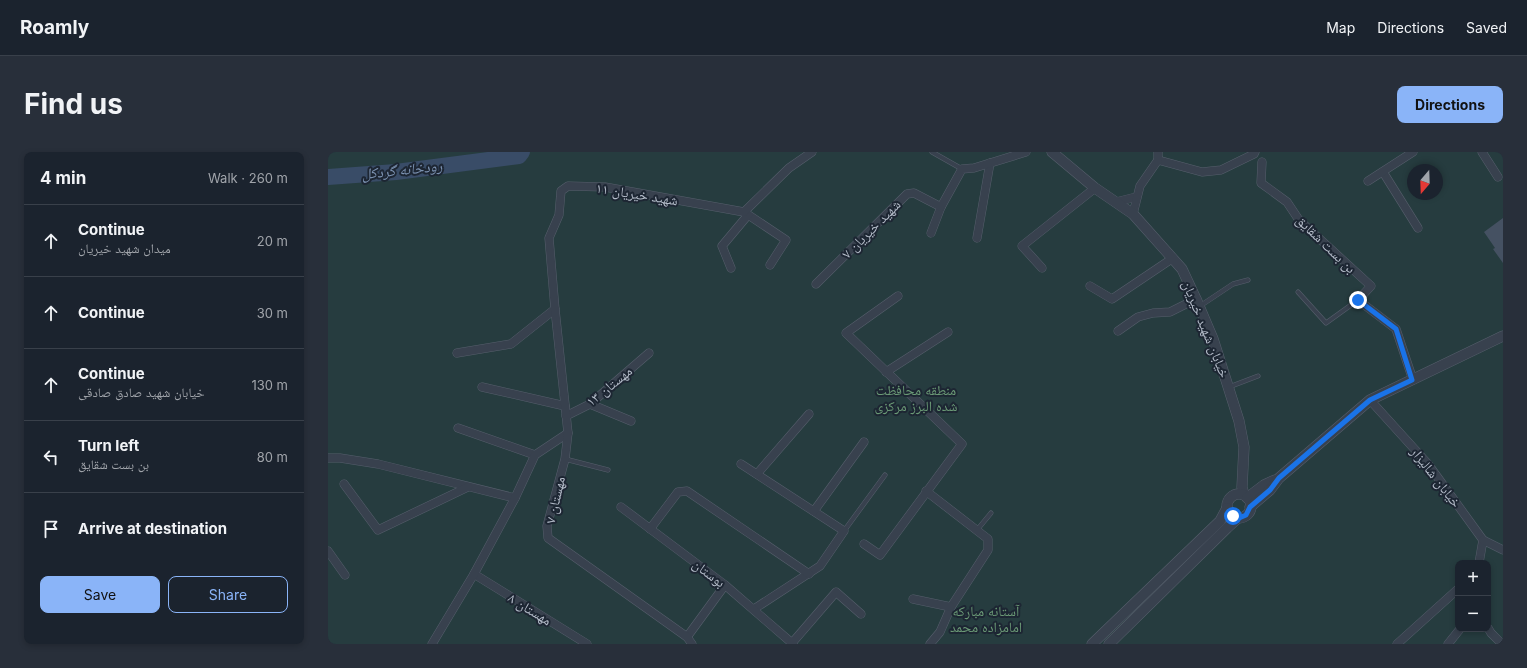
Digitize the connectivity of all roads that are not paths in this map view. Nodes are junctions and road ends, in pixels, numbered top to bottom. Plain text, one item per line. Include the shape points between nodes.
1 (812, 152) edge
2 (932, 152) edge
3 (1026, 152) edge
4 (1052, 152) edge
5 (1255, 152) edge
6 (1413, 152) edge
7 (1482, 152) edge
8 (1158, 156) edge
9 (1262, 162) dead end
10 (990, 163) junction
11 (962, 169) junction
12 (1383, 172) junction
13 (1498, 177) dead end
14 (1368, 181) dead end
15 (1095, 188) junction
16 (1136, 197) junction
17 (1116, 202) junction
18 (942, 207) junction
19 (746, 214) junction
20 (1133, 214) junction
21 (1418, 228) dead end
22 (931, 233) dead end
23 (977, 238) dead end
24 (1174, 258) junction
25 (770, 265) dead end
26 (731, 268) dead end
27 (1042, 268) dead end
28 (1248, 280) dead end
29 (816, 284) dead end
30 (1090, 286) dead end
31 (1298, 292) dead end
32 (898, 296) dead end
33 (1358, 300) junction
34 (1198, 302) junction
35 (555, 309) junction
36 (1118, 331) dead end
37 (948, 332) dead end
38 (1503, 336) edge
39 (457, 353) dead end
40 (649, 353) dead end
41 (886, 372) junction
42 (1258, 376) dead end
43 (1412, 380) junction
44 (482, 387) dead end
45 (1229, 388) junction
46 (1370, 400) junction
47 (590, 404) junction
48 (565, 406) junction
49 (809, 414) dead end
50 (566, 416) junction
51 (631, 421) dead end
52 (458, 428) dead end
53 (568, 433) junction
54 (864, 442) dead end
55 (535, 455) junction
56 (328, 458) edge
57 (565, 459) junction
58 (741, 464) dead end
59 (1242, 466) junction
60 (608, 470) dead end
61 (757, 474) junction
62 (884, 475) dead end
63 (344, 484) dead end
64 (468, 487) junction
65 (926, 491) junction
66 (515, 498) junction
67 (1230, 498) junction
68 (1247, 500) junction
69 (621, 507) dead end
70 (1227, 508) junction
71 (814, 511) junction
72 (991, 513) dead end
73 (1239, 518) junction
74 (650, 529) junction
75 (977, 530) junction
76 (844, 531) junction
77 (1483, 540) junction
78 (864, 544) dead end
79 (1503, 550) edge
80 (328, 551) edge
81 (1480, 560) edge
82 (1175, 563) junction
83 (1183, 572) junction
84 (474, 574) junction
85 (809, 574) junction
86 (345, 575) dead end
87 (725, 584) junction
88 (1455, 592) edge
89 (913, 599) dead end
90 (950, 607) junction
91 (754, 609) junction
92 (861, 614) dead end
93 (1491, 631) edge
94 (1458, 632) edge
95 (690, 641) edge
96 (432, 644) edge
97 (587, 644) edge
98 (793, 644) edge
99 (930, 644) edge
100 (1092, 644) edge
101 (1109, 644) edge
102 (1397, 644) edge
103 (1448, 644) edge
104 (1502, 644) edge

1 - 19 street via 789,168
2 - 11 lane
3 - 10 street
4 - 15 street, خیابان شهید خیریان
5 - 8 street via 1221,170 1202,172
6 - 12 street
7 - 13 street
8 - 16 street
9 - 33 street, بن بست شقایق via 1261,183 1287,202 1298,220 1371,286
10 - 11 street
10 - 23 street
11 - 18 street
12 - 14 street
12 - 21 street
15 - 17 street, خیابان شهید خیریان
15 - 27 street via 1022,246
16 - 17 street
16 - 20 street
17 - 20 street, خیابان شهید خیریان
18 - 22 street
18 - 29 street, شهید خیریان ۷ via 914,193 907,194
19 - 25 street via 786,240
19 - 26 street via 722,246
19 - 35 street, شهید خیریان ۱۱ via 605,187 568,186 561,191 559,215 549,238
20 - 24 street, خیابان شهید خیریان
24 - 30 street via 1112,299
24 - 34 street, خیابان شهید خیریان
28 - 34 lane via 1233,284
31 - 33 lane via 1326,323
32 - 41 street via 846,333
33 - 43 street via 1396,329
34 - 36 street via 1170,312 1153,312 1138,317
34 - 45 street, خیابان شهید خیریان via 1214,339
35 - 39 street via 511,344
35 - 48 street, مهستان ۷
37 - 41 street
38 - 43 street
40 - 47 street, مهستان ۱۳
41 - 65 street via 962,444
42 - 45 lane
43 - 46 street
44 - 48 street
45 - 59 street, خیابان شهید خیریان via 1244,447
46 - 68 street via 1279,478 1270,490
46 - 77 street, خیابان شالیزار via 1428,464
47 - 50 street, مهستان ۱۳
47 - 51 street
48 - 50 street, مهستان ۷
49 - 61 street
50 - 53 street, مهستان ۷
52 - 55 street
53 - 55 street
53 - 57 street, مهستان ۷
54 - 71 street
55 - 66 street
56 - 64 street via 378,464
57 - 60 lane
57 - 95 street, مهستان ۷ via 547,526 548,538
58 - 61 street
59 - 67 street
59 - 68 street via 1242,487
61 - 71 street
62 - 76 lane
63 - 64 street via 378,530
64 - 66 street
65 - 75 street
65 - 78 street via 880,555
66 - 84 street
67 - 68 street via 1237,494
67 - 70 street
68 - 73 street via 1246,515
69 - 74 street, بوستان
70 - 73 street via 1233,516
70 - 82 street via 1220,521
71 - 76 street
72 - 75 lane
73 - 83 street
74 - 85 street via 678,492 687,491
74 - 87 street, بوستان
75 - 90 street via 988,539 988,550
76 - 85 street via 820,566
77 - 79 street
77 - 81 street
80 - 86 street
82 - 83 street
82 - 100 street
83 - 101 street
84 - 96 street
84 - 97 street, مهستان ۸
85 - 91 street
87 - 91 street, بوستان
87 - 95 street
88 - 102 street
89 - 90 street
90 - 99 street via 940,632
91 - 98 street, بوستان
92 - 98 street via 836,592
93 - 104 street
94 - 103 street

